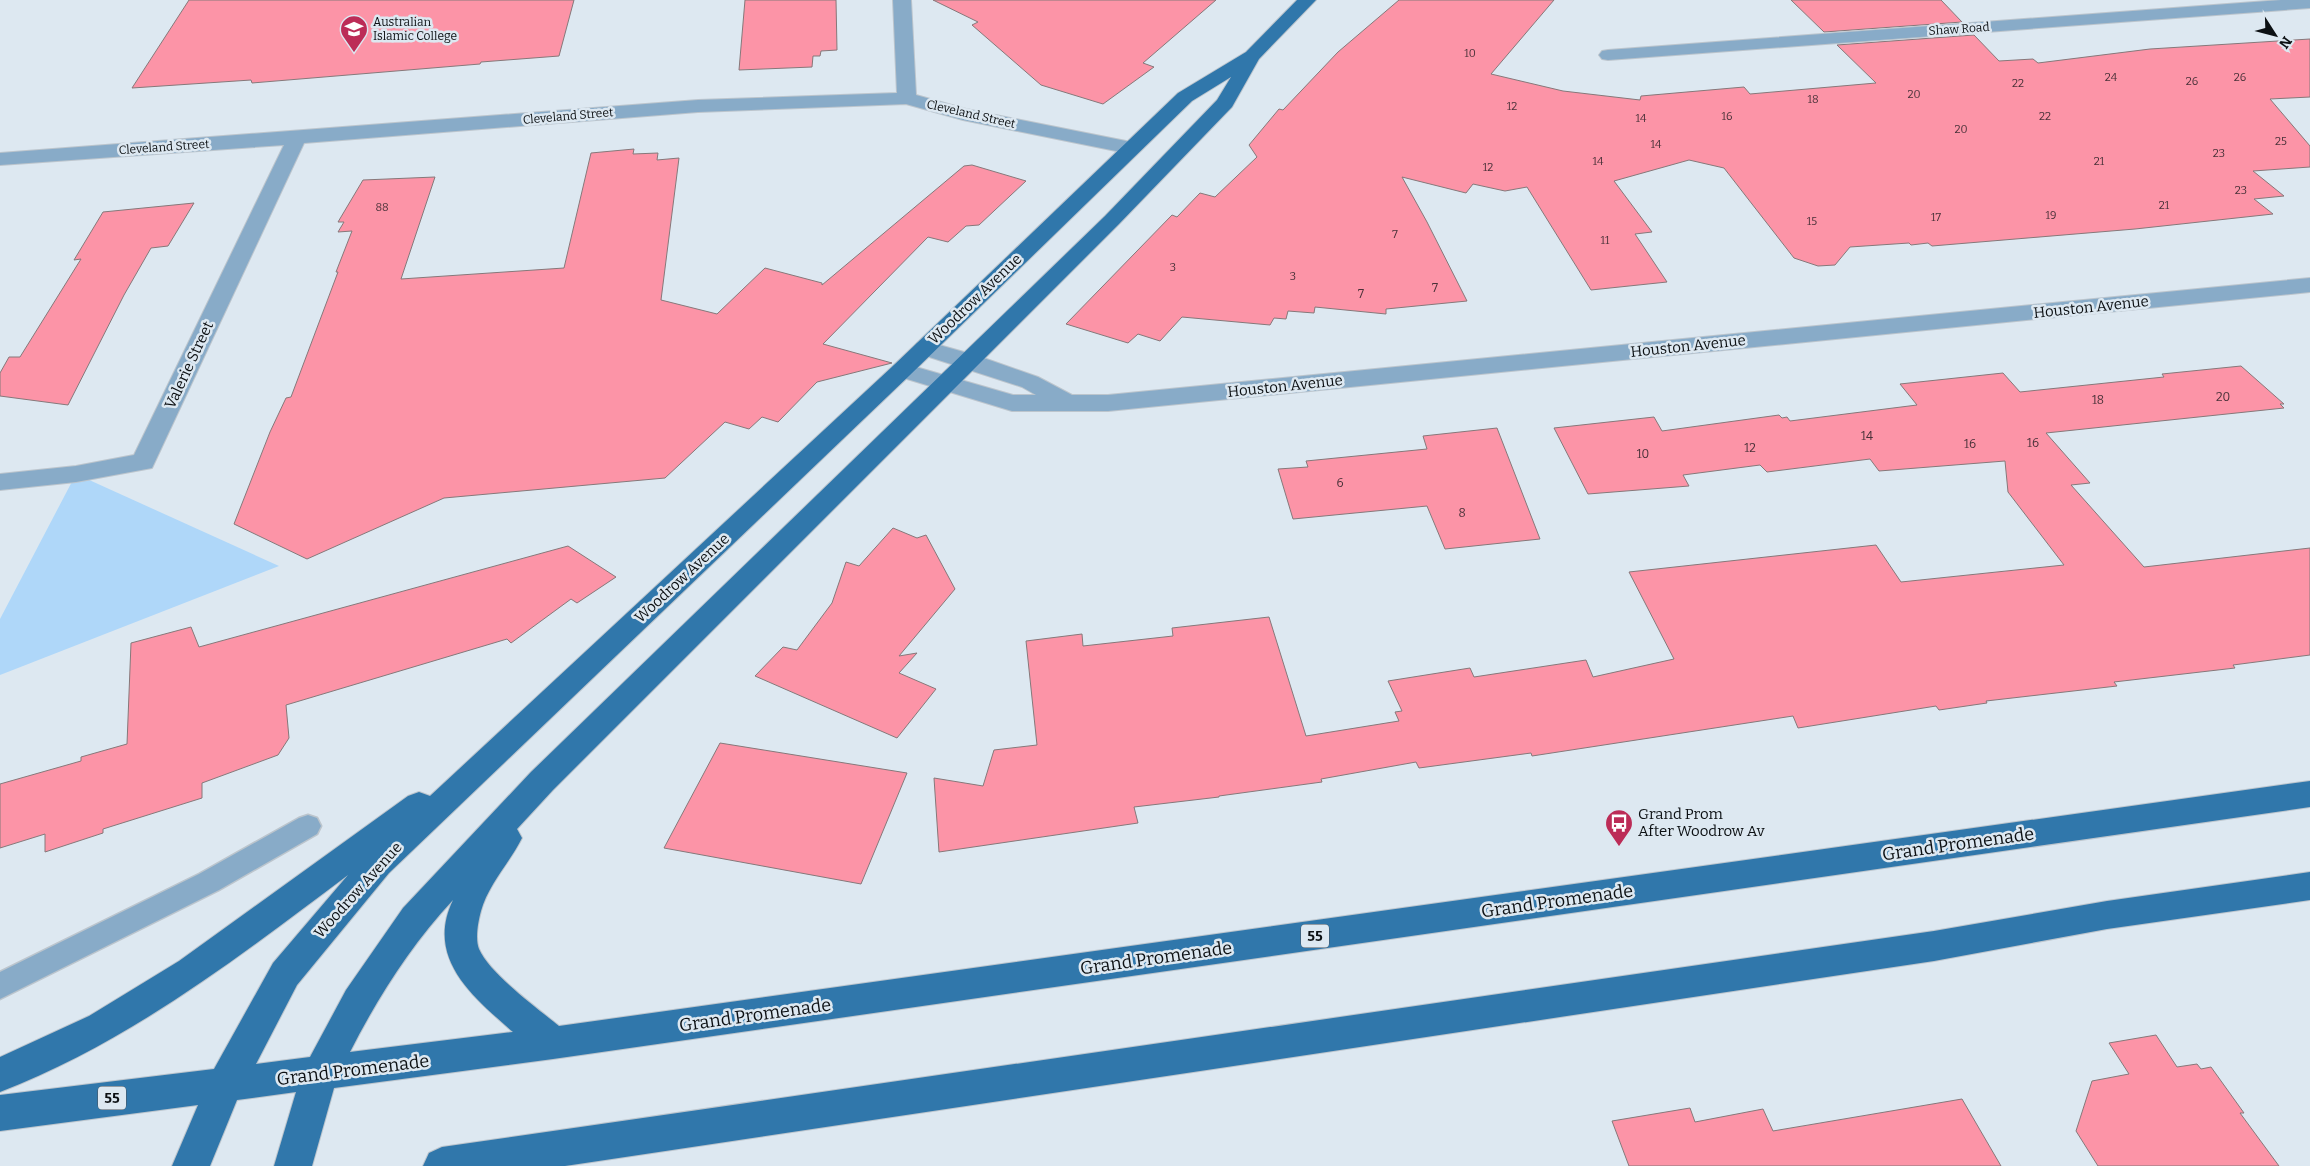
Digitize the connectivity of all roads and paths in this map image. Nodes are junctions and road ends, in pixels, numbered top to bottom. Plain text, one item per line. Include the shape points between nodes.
1 (902, 0) edge
2 (1307, 0) edge
3 (2310, 3) edge
4 (1608, 55) dead end
5 (1252, 56) junction
6 (907, 98) junction
7 (297, 138) junction
8 (1132, 148) junction
9 (0, 159) edge
10 (2310, 285) edge
11 (925, 348) junction
12 (970, 361) junction
13 (902, 370) junction
14 (947, 384) junction
15 (1065, 402) junction
16 (0, 482) edge
17 (527, 725) junction
18 (542, 781) junction
19 (2310, 794) edge
20 (308, 826) dead end
21 (2310, 886) edge
22 (0, 986) edge
23 (553, 1043) junction
24 (320, 1074) junction
25 (0, 1075) edge
26 (225, 1085) junction
27 (0, 1113) edge
28 (191, 1166) edge
29 (293, 1166) edge
30 (442, 1166) edge

1 - 6 street
2 - 5 main road, Woodrow Avenue
3 - 4 street, Shaw Road
5 - 8 main road, Woodrow Avenue via 1185,97
5 - 12 main road, Woodrow Avenue via 1225,103
6 - 7 street, Cleveland Street via 698,106
6 - 8 street, Cleveland Street via 963,114
7 - 9 street, Cleveland Street
7 - 16 street, Valerie Street via 143,462 76,474
8 - 11 main road, Woodrow Avenue
10 - 15 street, Houston Avenue via 1167,398 1108,403
11 - 12 street, Houston Avenue
11 - 13 main road, Woodrow Avenue
12 - 14 main road, Woodrow Avenue
12 - 15 street, Houston Avenue via 1030,382
13 - 14 street, Houston Avenue
13 - 17 main road, Woodrow Avenue
14 - 15 street, Houston Avenue via 1012,404
14 - 18 main road, Woodrow Avenue
17 - 25 main road via 191,972 102,1028
17 - 26 main road, Woodrow Avenue via 378,863 285,974
18 - 23 main road via 478,882 464,911 460,938 464,956 492,992
18 - 24 main road, Woodrow Avenue via 415,918 358,1001
19 - 23 main road, Grand Promenade / 55
20 - 22 lane via 209,882
21 - 30 main road via 2107,915 1934,946
23 - 24 main road, Grand Promenade / 55
24 - 26 main road, Grand Promenade / 55
24 - 29 main road, Woodrow Avenue
26 - 27 main road, Grand Promenade / 55
26 - 28 main road, Woodrow Avenue

